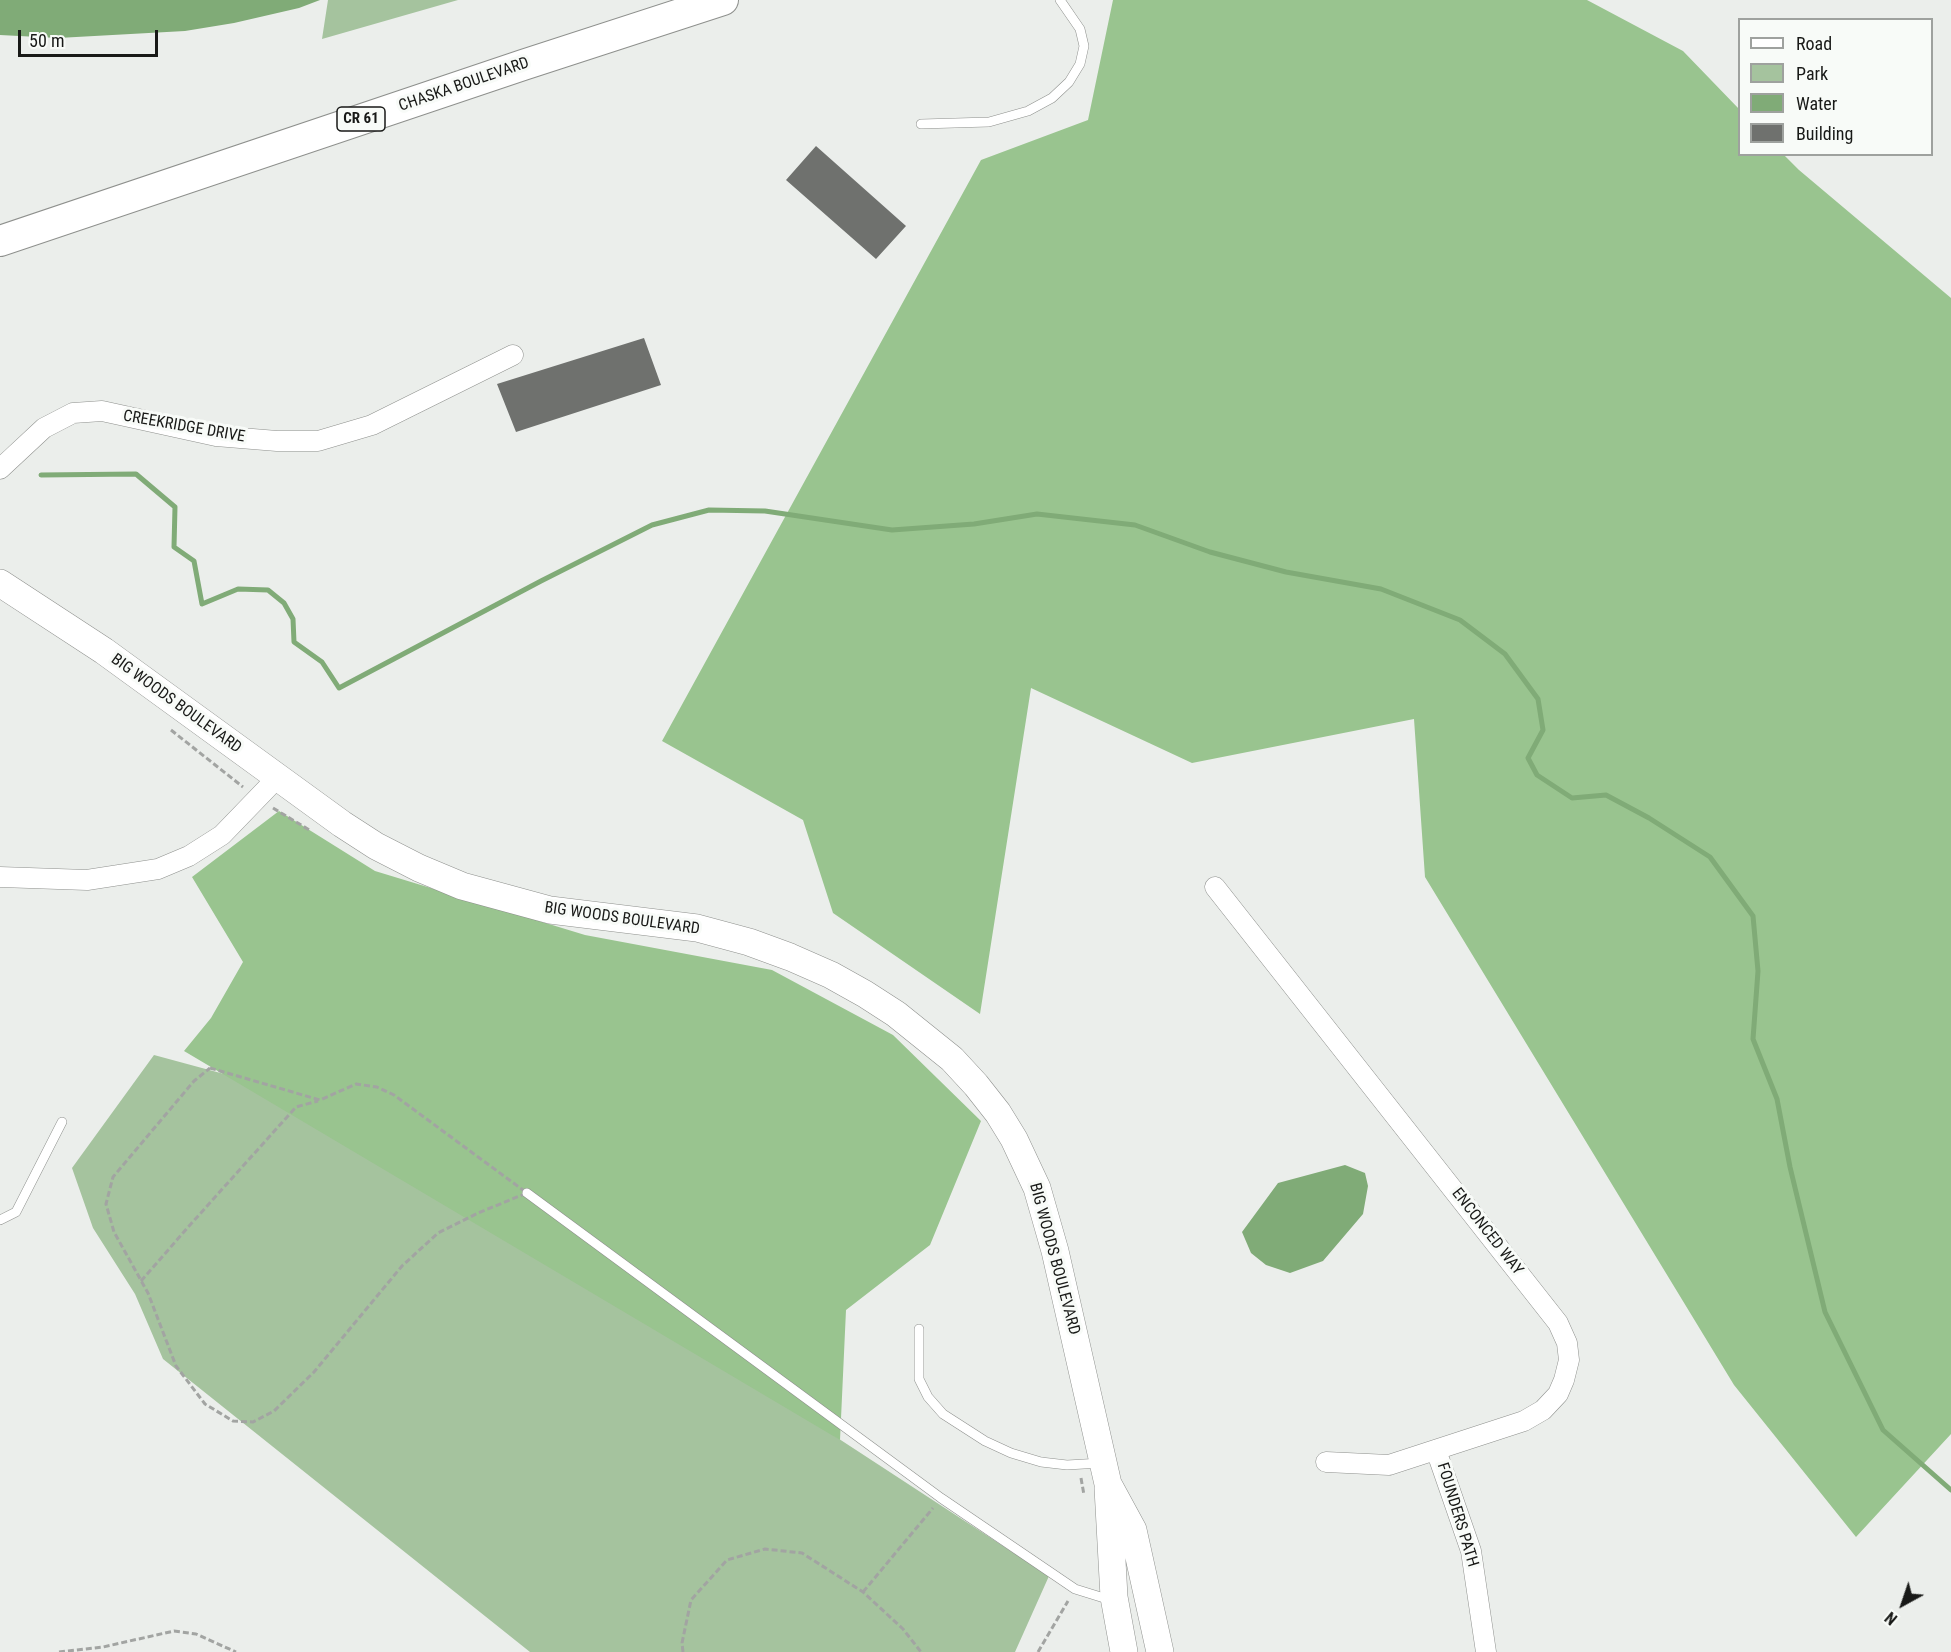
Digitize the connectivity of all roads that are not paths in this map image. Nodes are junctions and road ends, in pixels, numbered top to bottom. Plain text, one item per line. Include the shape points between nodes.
1 (723, 0) edge
2 (1060, 0) edge
3 (921, 124) dead end
4 (0, 241) edge
5 (513, 355) dead end
6 (0, 469) edge
7 (0, 583) edge
8 (277, 778) junction
9 (0, 877) edge
10 (1215, 887) dead end
11 (62, 1122) dead end
12 (527, 1192) road end
13 (0, 1220) edge
14 (919, 1329) dead end
15 (1436, 1450) junction
16 (1326, 1461) dead end
17 (1097, 1470) junction
18 (1114, 1597) junction
19 (1124, 1652) edge
20 (1160, 1652) edge
21 (1486, 1652) edge

1 - 4 main road, CHASKA BOULEVARD / CR 61
2 - 3 lane via 1080,28 1084,46 1080,64 1069,82 1052,98 1028,111 989,122
5 - 6 street, CREEKRIDGE DRIVE via 372,424 318,441 216,436 102,411 73,412 44,429
7 - 8 street, BIG WOODS BOULEVARD via 104,651
8 - 9 street via 222,835 189,856 158,869 87,880
8 - 17 street, BIG WOODS BOULEVARD via 376,846 462,886 550,910 697,928 749,942 831,975 928,1038 952,1059 998,1113 1037,1188 1055,1251
10 - 15 street, ENCONCED WAY via 1558,1323 1567,1343 1569,1360 1564,1380 1558,1394 1543,1410 1524,1421
11 - 13 lane via 16,1212
12 - 18 lane via 941,1498 1075,1589
14 - 17 lane via 919,1379 943,1414 1011,1453 1041,1462
15 - 16 street, ENCONCED WAY via 1389,1465
15 - 21 street, FOUNDERS PATH via 1471,1551
17 - 18 street, BIG WOODS BOULEVARD via 1108,1511
17 - 20 street, BIG WOODS BOULEVARD via 1133,1530
18 - 19 street, BIG WOODS BOULEVARD

